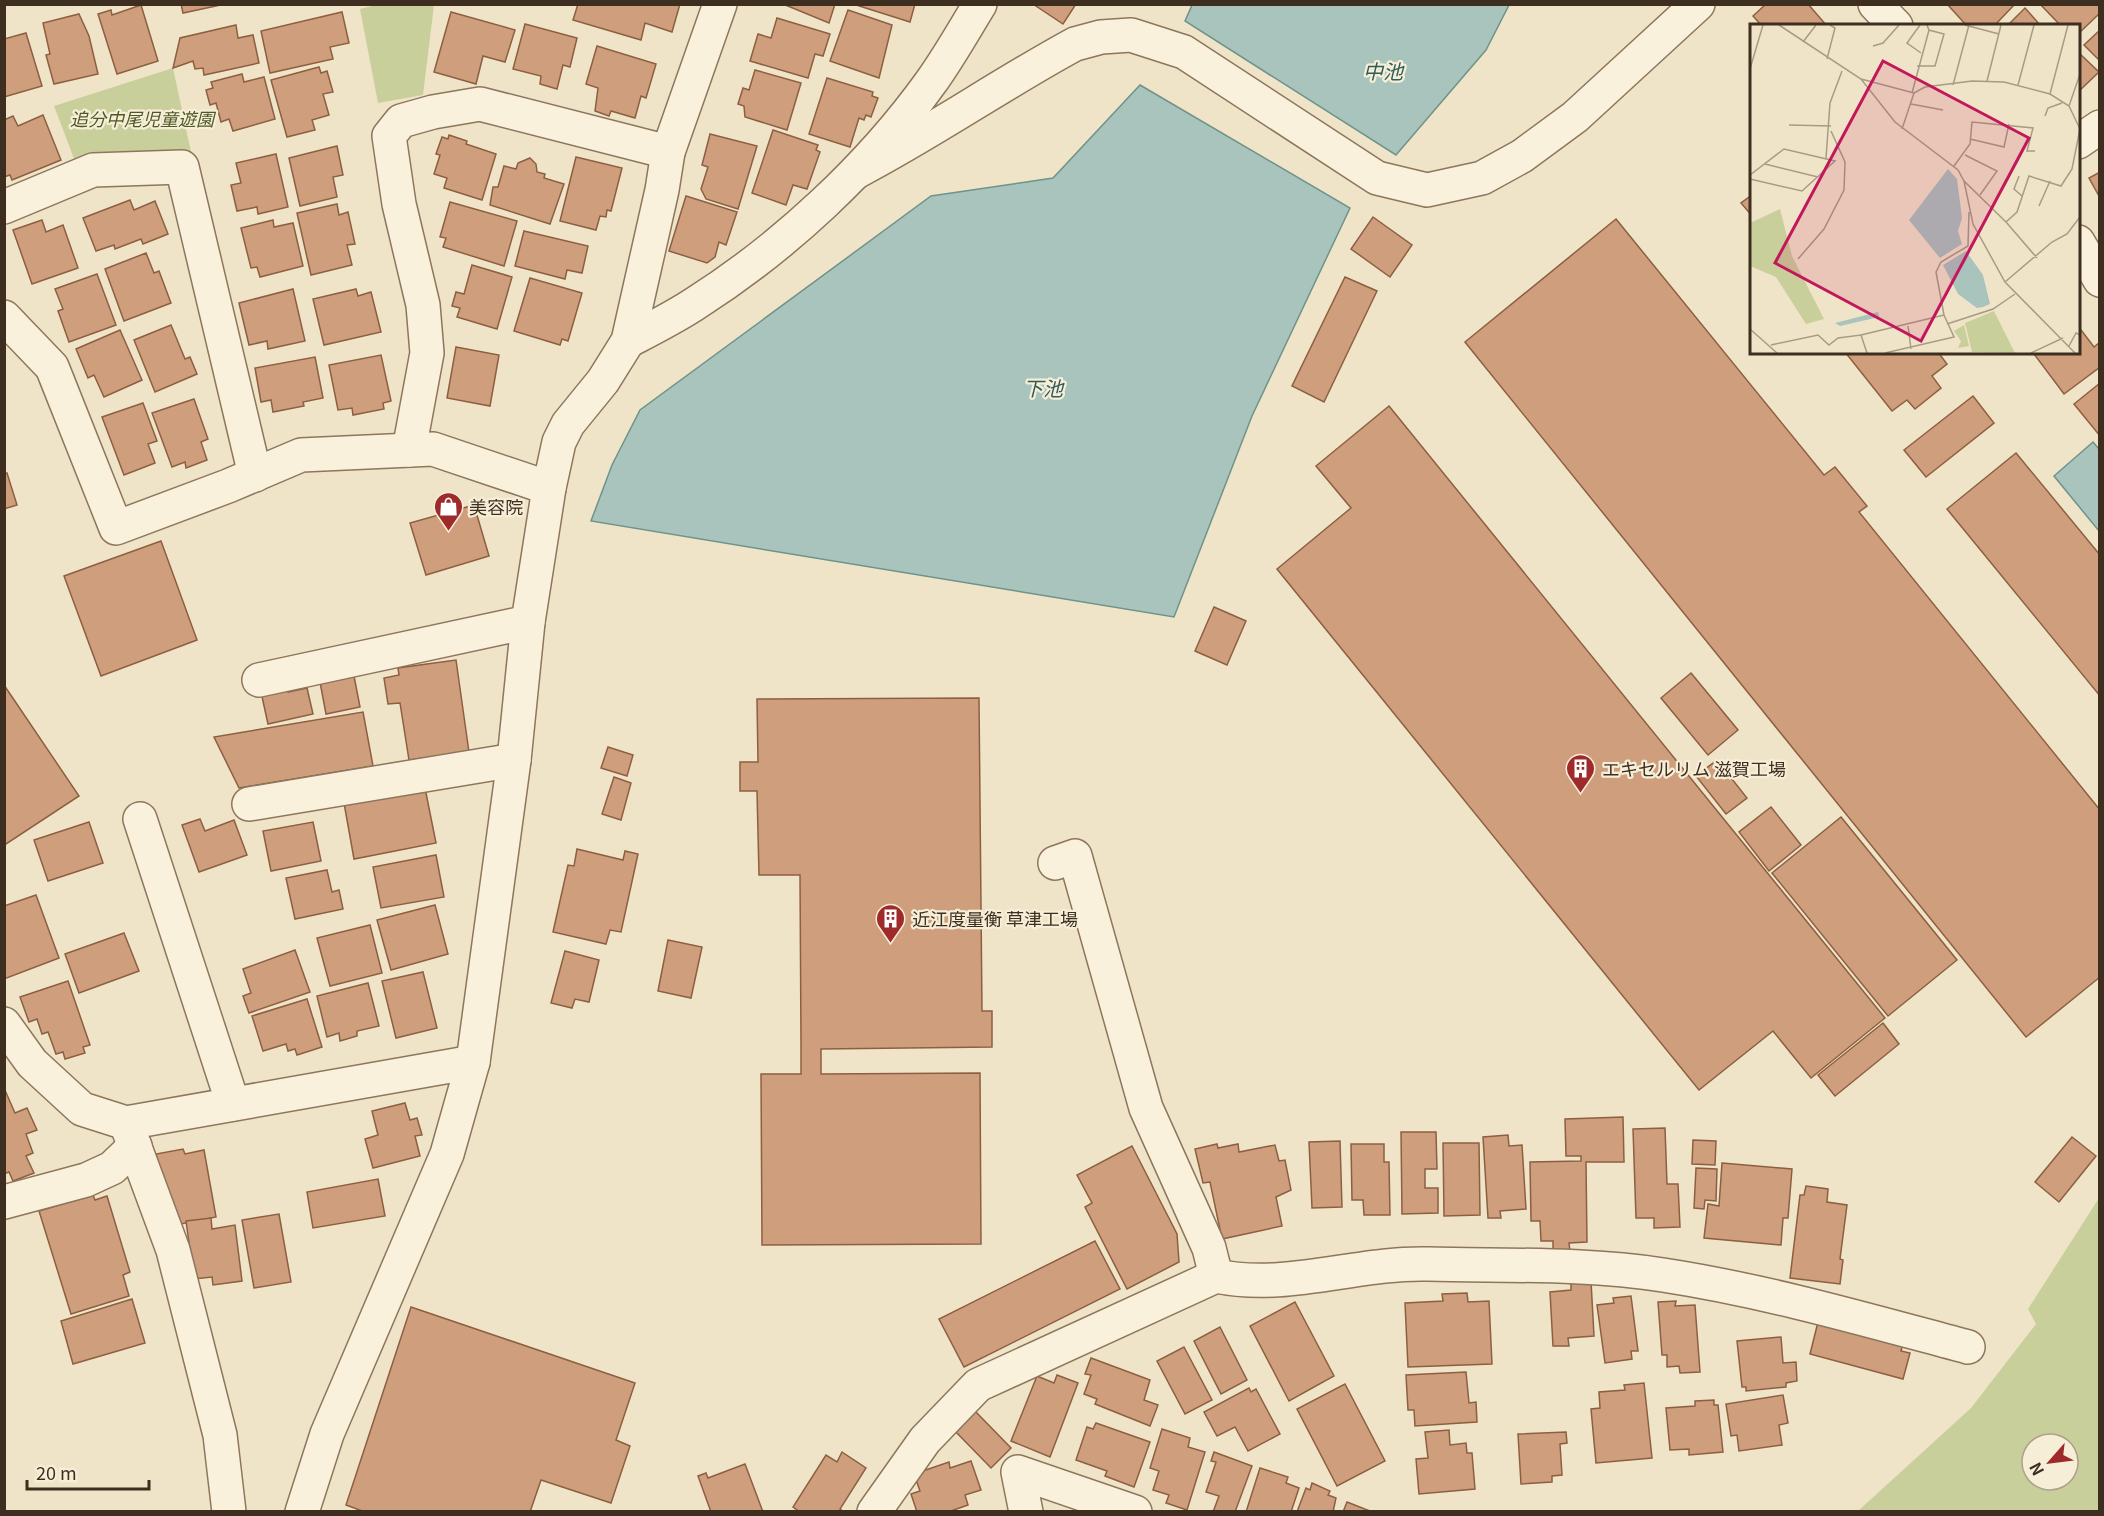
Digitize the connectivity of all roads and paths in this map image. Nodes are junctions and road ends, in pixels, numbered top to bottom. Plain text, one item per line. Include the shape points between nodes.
1 (720, 4) edge
2 (980, 4) edge
3 (1698, 4) edge
4 (1875, 4) edge
5 (1894, 24) edge
6 (2100, 127) edge
7 (2080, 140) edge
8 (668, 153) junction
9 (856, 172) junction
10 (4, 207) edge
11 (2080, 244) edge
12 (2100, 280) edge
13 (4, 317) edge
14 (628, 341) junction
15 (409, 450) junction
16 (255, 475) junction
17 (549, 488) junction
18 (528, 622) junction
19 (259, 680) dead end
20 (514, 760) junction
21 (249, 804) dead end
22 (140, 819) dead end
23 (1055, 863) dead end
24 (4, 1024) edge
25 (473, 1062) junction
26 (232, 1104) junction
27 (130, 1134) junction
28 (4, 1202) edge
29 (1216, 1276) junction
30 (1968, 1347) dead end
31 (229, 1512) edge
32 (302, 1512) edge
33 (874, 1512) edge
34 (1026, 1512) edge
35 (1135, 1512) edge

1 - 8 street
2 - 9 street via 931,82
3 - 9 street via 1575,117 1522,156 1482,178 1427,190 1377,178 1184,52 1131,36 1101,37 1075,44
4 - 5 street
6 - 7 street
8 - 14 street
8 - 15 street via 480,104 401,121 389,136 399,204 423,305 427,353
9 - 14 street via 787,238 695,304
10 - 16 street via 93,170 182,167
11 - 12 street
13 - 16 street via 52,367 116,528
14 - 17 street via 603,381 568,424 559,442
15 - 16 street via 301,455
15 - 17 street via 433,449
17 - 18 street
18 - 19 street
18 - 20 street
20 - 21 street
20 - 25 street
22 - 26 street
23 - 29 street via 1075,856 1146,1108 1209,1248
24 - 27 street via 32,1063 82,1109
25 - 26 street
25 - 32 street via 447,1154 327,1434
26 - 27 street
27 - 28 street via 112,1168 86,1180
27 - 31 street via 173,1250 220,1435
29 - 30 street via 1243,1282 1326,1276 1405,1263 1613,1269 1811,1304
29 - 33 street via 978,1385 925,1440
34 - 35 street via 1018,1472

